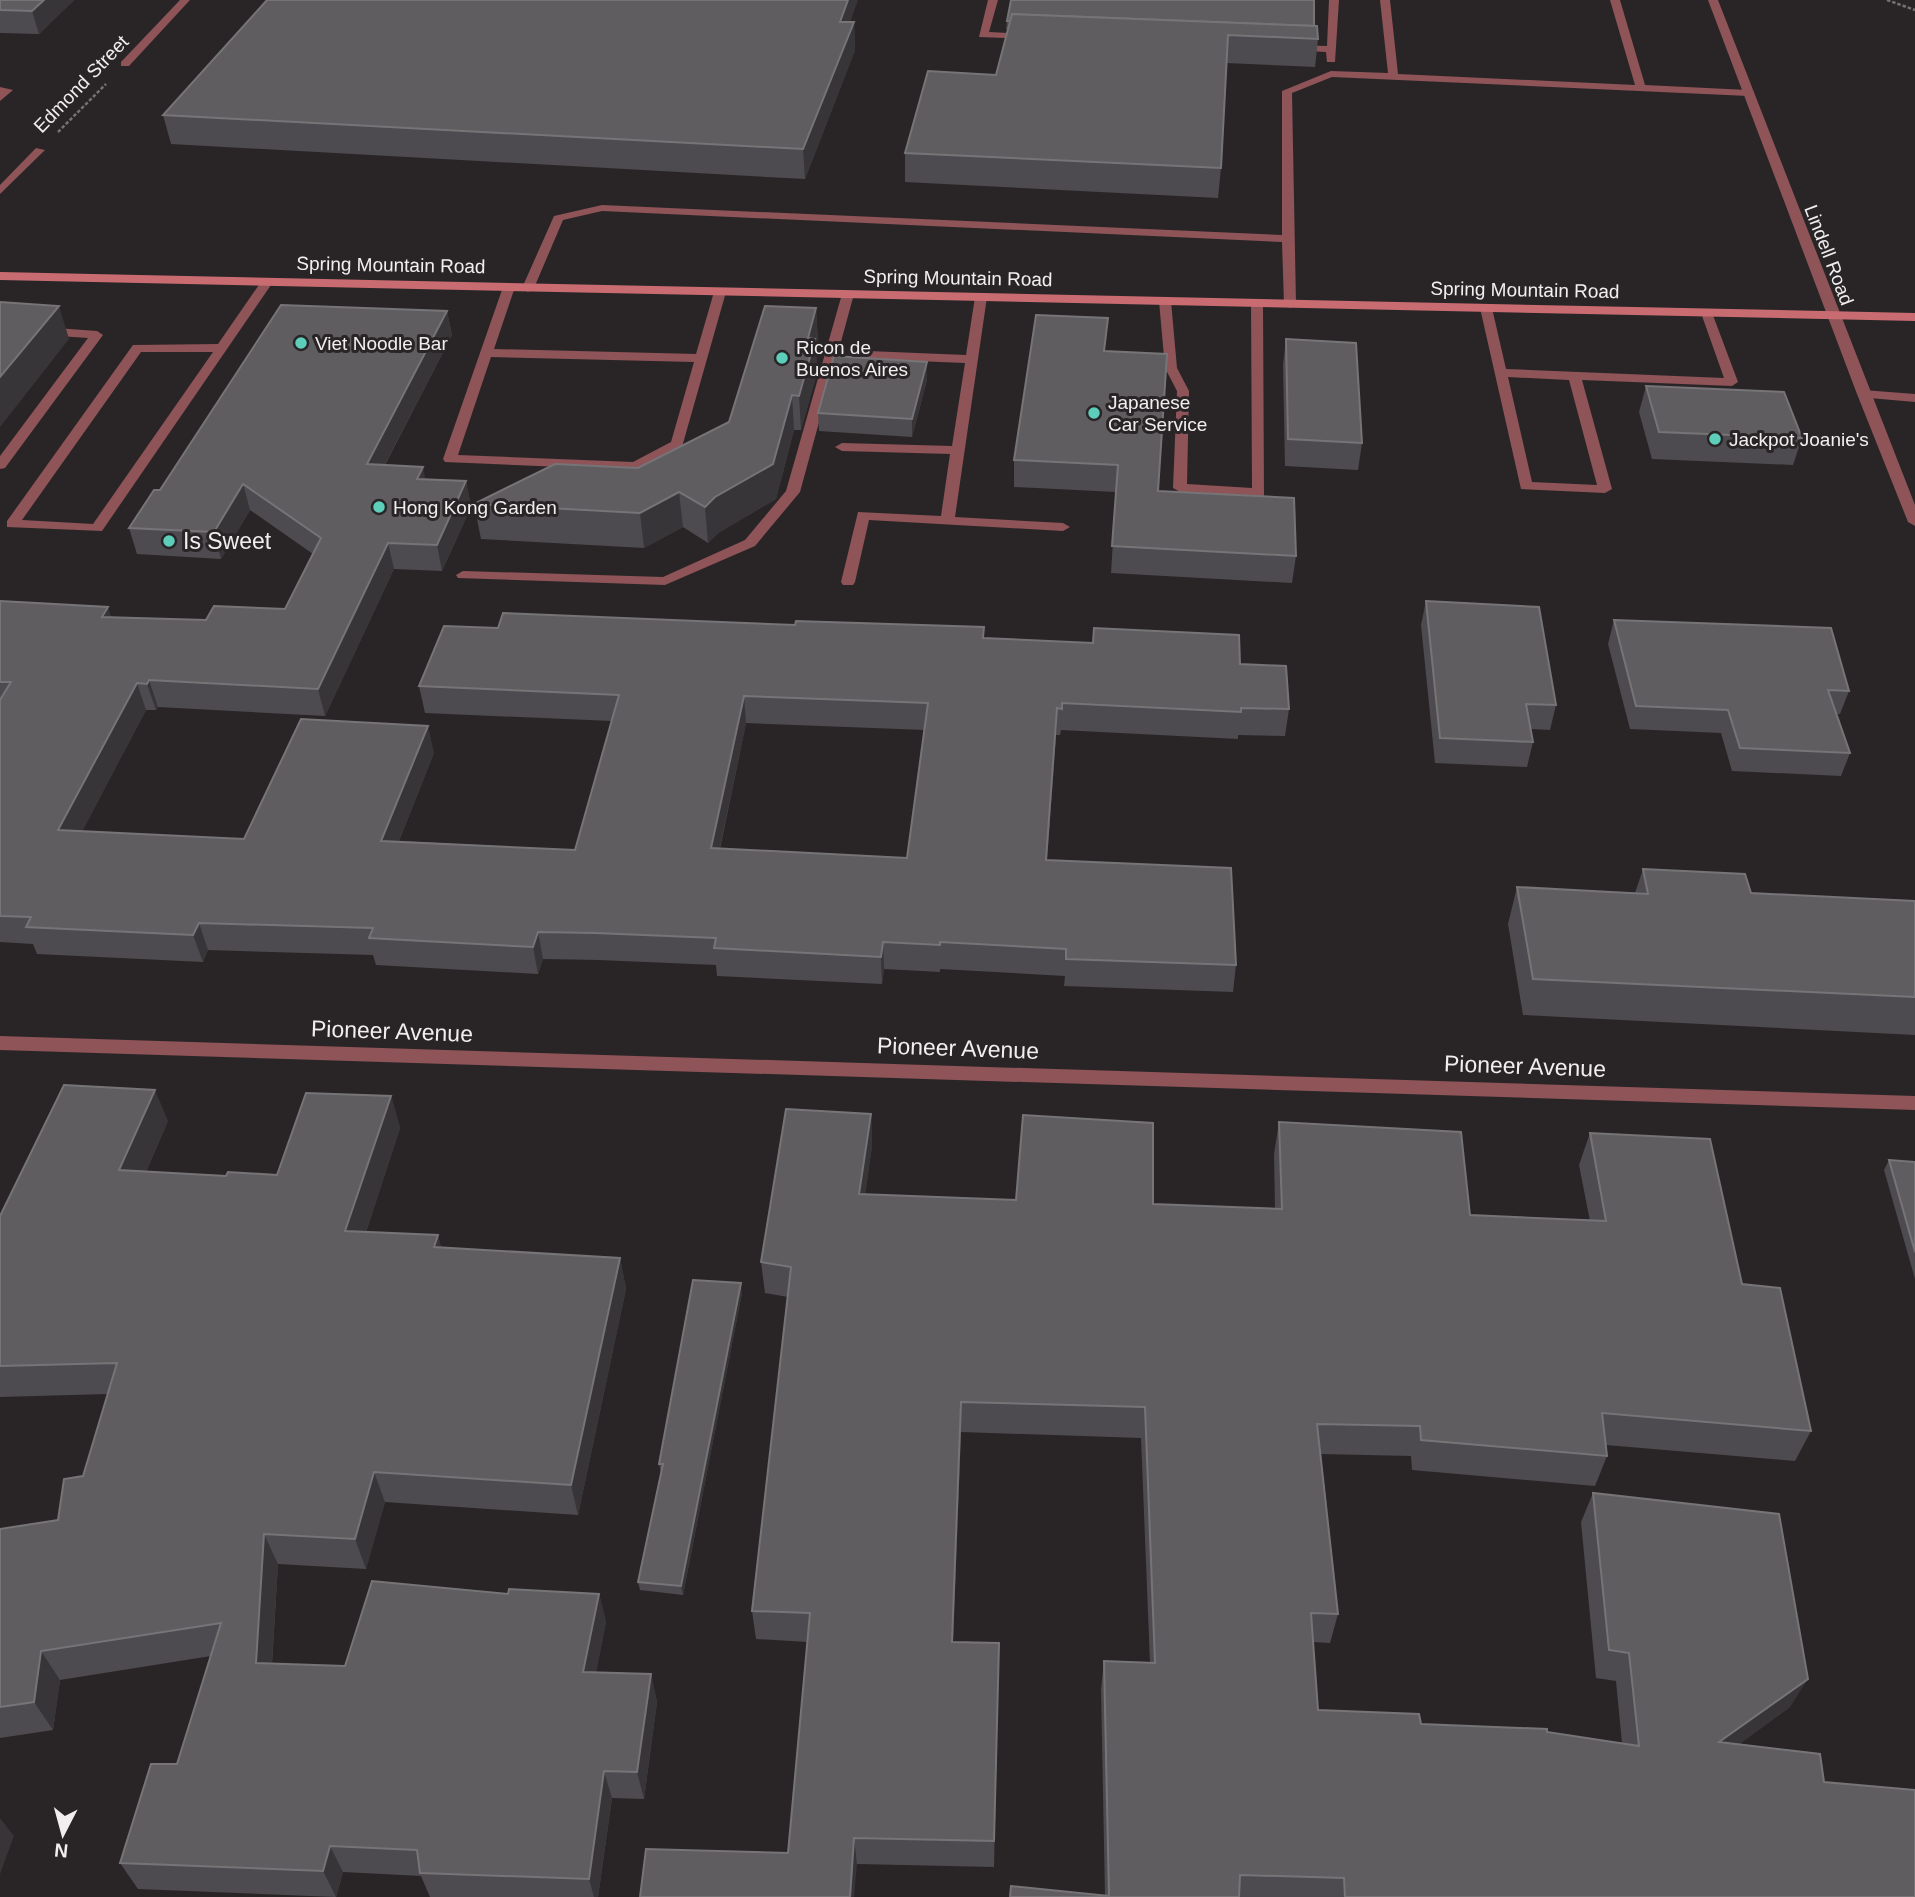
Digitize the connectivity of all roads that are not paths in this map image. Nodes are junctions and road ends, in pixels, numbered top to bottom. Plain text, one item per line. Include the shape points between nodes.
1 (185, 0) edge
2 (993, 0) edge
3 (1334, 0) edge
4 (1385, 0) edge
5 (1615, 0) edge
6 (1713, 0) edge
7 (1039, 37) edge
8 (1276, 47) edge
9 (1332, 49) junction
10 (125, 64) road end
11 (1331, 74) junction
12 (1393, 76) junction
13 (1641, 88) junction
14 (0, 90) edge
15 (1748, 93) junction
16 (0, 98) edge
17 (40, 150) road end
18 (5, 181) edge
19 (0, 191) edge
20 (1287, 239) junction
21 (0, 276) edge
22 (267, 282) junction
23 (509, 287) junction
24 (528, 288) junction
25 (720, 292) junction
26 (848, 295) junction
27 (981, 297) junction
28 (1165, 301) junction
29 (1257, 303) junction
30 (1290, 304) junction
31 (1486, 308) junction
32 (1707, 313) junction
33 (1833, 316) junction
34 (1915, 317) edge
35 (0, 328) edge
36 (221, 348) junction
37 (486, 353) junction
38 (868, 355) edge
39 (702, 358) junction
40 (972, 359) junction
41 (1501, 373) junction
42 (1574, 376) junction
43 (1863, 394) junction
44 (1915, 398) edge
45 (842, 447) dead end
46 (958, 450) junction
47 (0, 465) edge
48 (947, 521) junction
49 (1915, 522) edge
50 (1063, 527) dead end
51 (463, 575) dead end
52 (848, 582) dead end
53 (0, 1043) edge
54 (1915, 1102) edge

1 - 10 street, Edmond Street
2 - 7 street via 983,35
3 - 9 street
4 - 12 street
5 - 13 street
6 - 15 street, Lindell Road
8 - 9 street
9 - 11 street
11 - 12 street
11 - 20 street via 1287,91
12 - 13 street
13 - 15 street
14 - 16 street via 8,90
15 - 33 street, Lindell Road
17 - 18 street, Edmond Street
18 - 19 street, Edmond Street
20 - 24 street via 602,208 558,218
20 - 30 street
21 - 22 main road, Spring Mountain Road
22 - 23 main road, Spring Mountain Road
22 - 36 street
23 - 24 main road, Spring Mountain Road
23 - 37 street
24 - 25 main road, Spring Mountain Road
25 - 26 main road, Spring Mountain Road
25 - 39 street
26 - 27 main road, Spring Mountain Road
26 - 51 street via 793,492 750,543 665,581
27 - 28 main road, Spring Mountain Road
27 - 40 street
28 - 29 main road, Spring Mountain Road
28 - 29 street via 1171,368 1183,391 1180,488 1259,494
29 - 30 main road, Spring Mountain Road
30 - 31 main road, Spring Mountain Road
31 - 32 main road, Spring Mountain Road
31 - 41 street
32 - 33 main road, Spring Mountain Road
32 - 42 street via 1732,382
33 - 34 main road, Spring Mountain Road
33 - 43 street, Lindell Road
35 - 47 street via 97,335
36 - 36 street via 97,528 12,524 137,348
37 - 39 street
37 - 39 street via 450,459 635,466 677,444
38 - 40 street
40 - 46 street
41 - 42 street
41 - 42 street via 1526,486 1605,489
43 - 44 street
43 - 49 street, Lindell Road
45 - 46 street
46 - 48 street
48 - 50 street
48 - 52 street via 863,515
53 - 54 street, Pioneer Avenue

